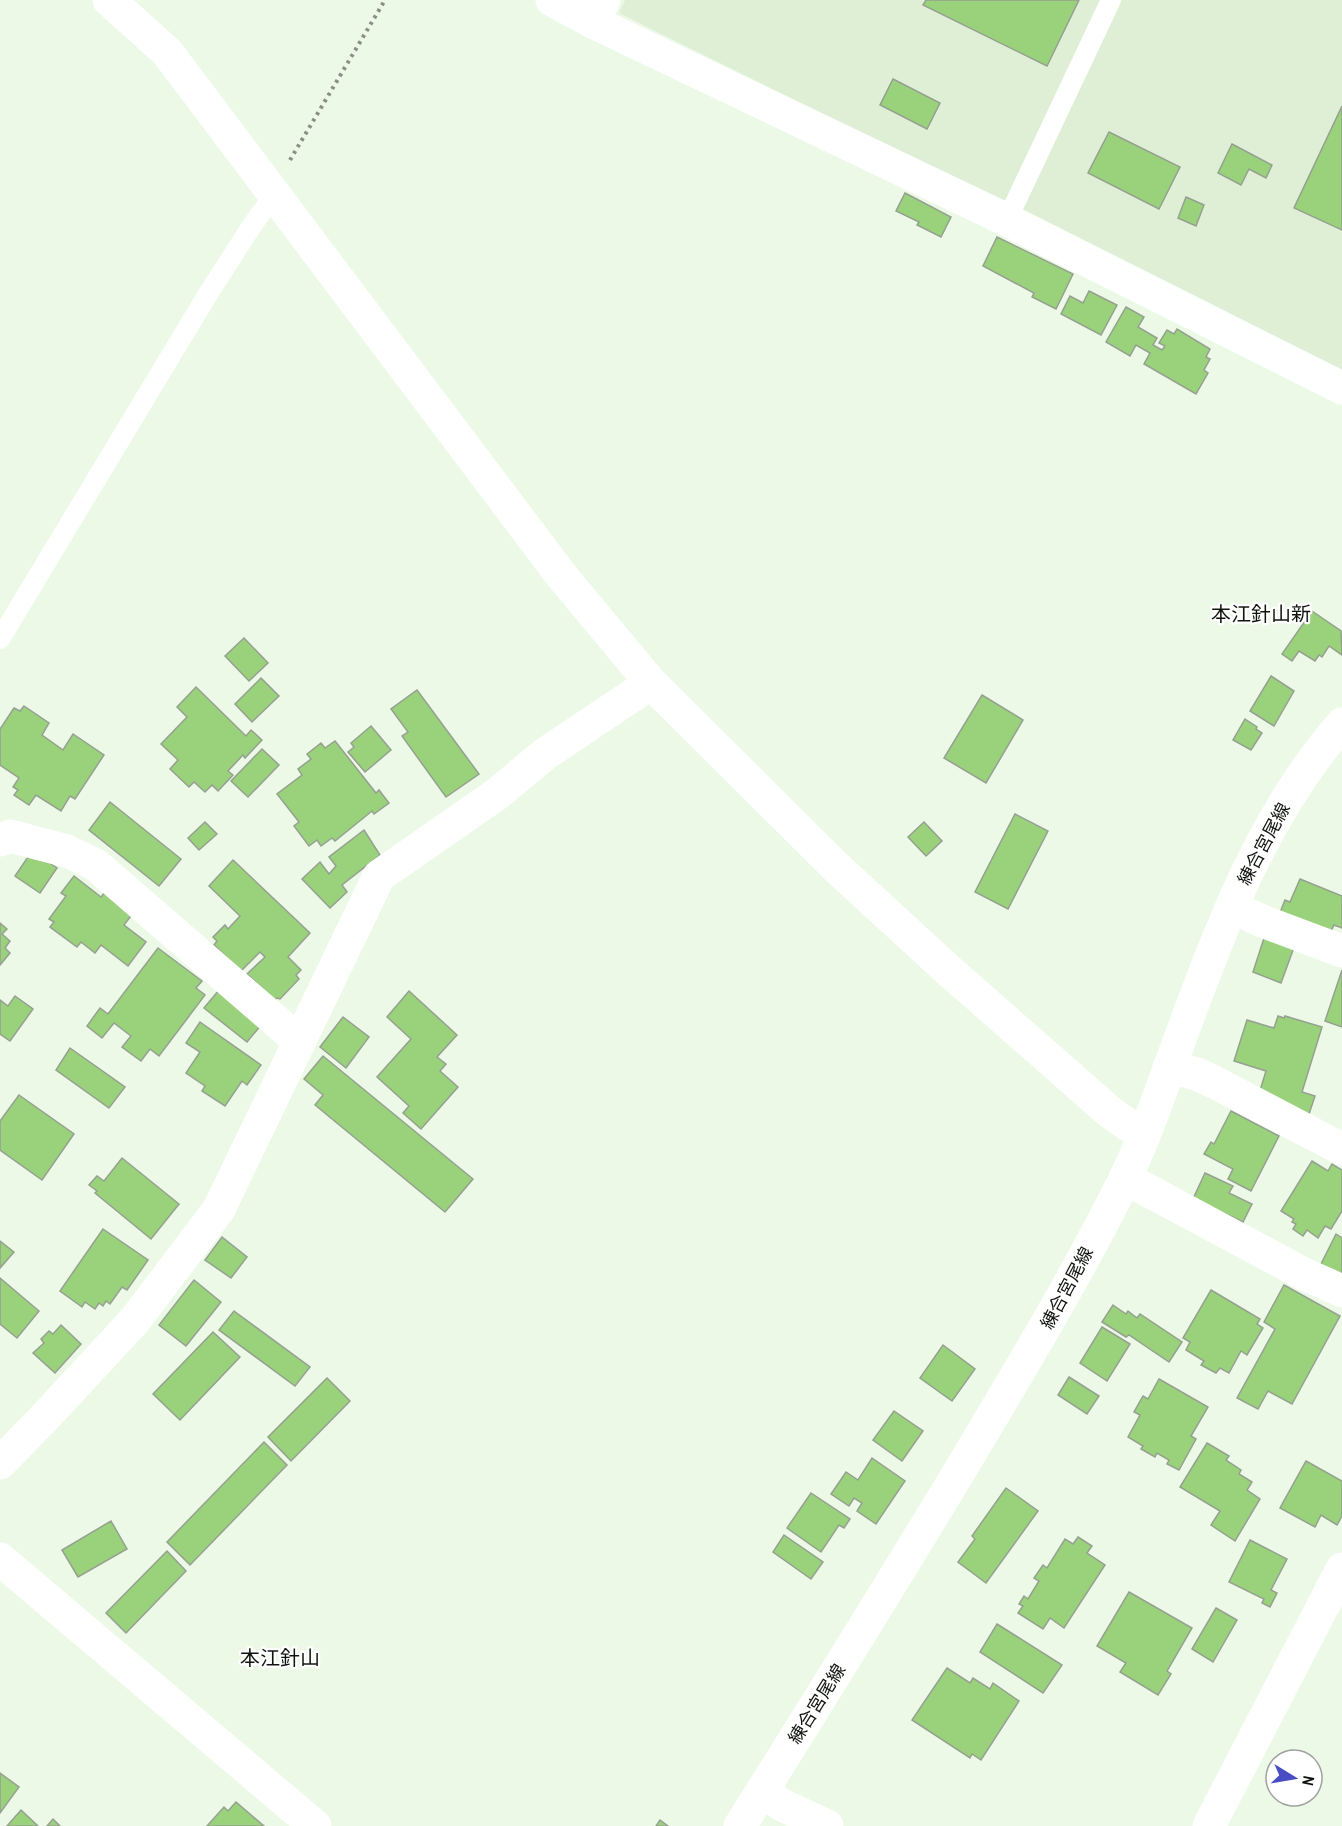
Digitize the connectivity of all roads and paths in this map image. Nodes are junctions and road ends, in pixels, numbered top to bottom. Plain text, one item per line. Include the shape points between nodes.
1 (109, 0) edge
2 (385, 0) edge
3 (552, 0) edge
4 (1111, 0) edge
5 (598, 11) edge
6 (275, 194) junction
7 (1007, 220) junction
8 (1342, 388) edge
9 (0, 639) edge
10 (651, 683) junction
11 (1342, 724) edge
12 (0, 840) edge
13 (1232, 907) junction
14 (1342, 951) edge
15 (299, 1041) junction
16 (1169, 1068) junction
17 (1144, 1136) junction
18 (1342, 1149) edge
19 (1125, 1178) junction
20 (1342, 1292) edge
21 (0, 1463) edge
22 (3, 1567) edge
23 (1342, 1569) edge
24 (762, 1791) junction
25 (315, 1826) edge
26 (740, 1826) edge
27 (827, 1826) edge
28 (1209, 1826) edge

1 - 6 street via 167,52
2 - 6 path via 285,168
3 - 5 street
4 - 7 lane
5 - 7 street
6 - 9 lane via 208,294
6 - 10 street via 561,575
7 - 8 street
10 - 15 street via 545,754 497,794 380,876
10 - 17 street via 836,867 1111,1113
11 - 13 street, 練合宮尾線 via 1297,782 1262,839
12 - 15 street via 10,836 67,851 96,865
13 - 14 street
13 - 16 street, 練合宮尾線
15 - 21 street via 219,1209 135,1320
16 - 17 street, 練合宮尾線
16 - 18 street via 1197,1074
17 - 19 street, 練合宮尾線
19 - 20 street
19 - 24 street, 練合宮尾線 via 1048,1324
22 - 25 street
23 - 28 street
24 - 26 street, 練合宮尾線
24 - 27 street

